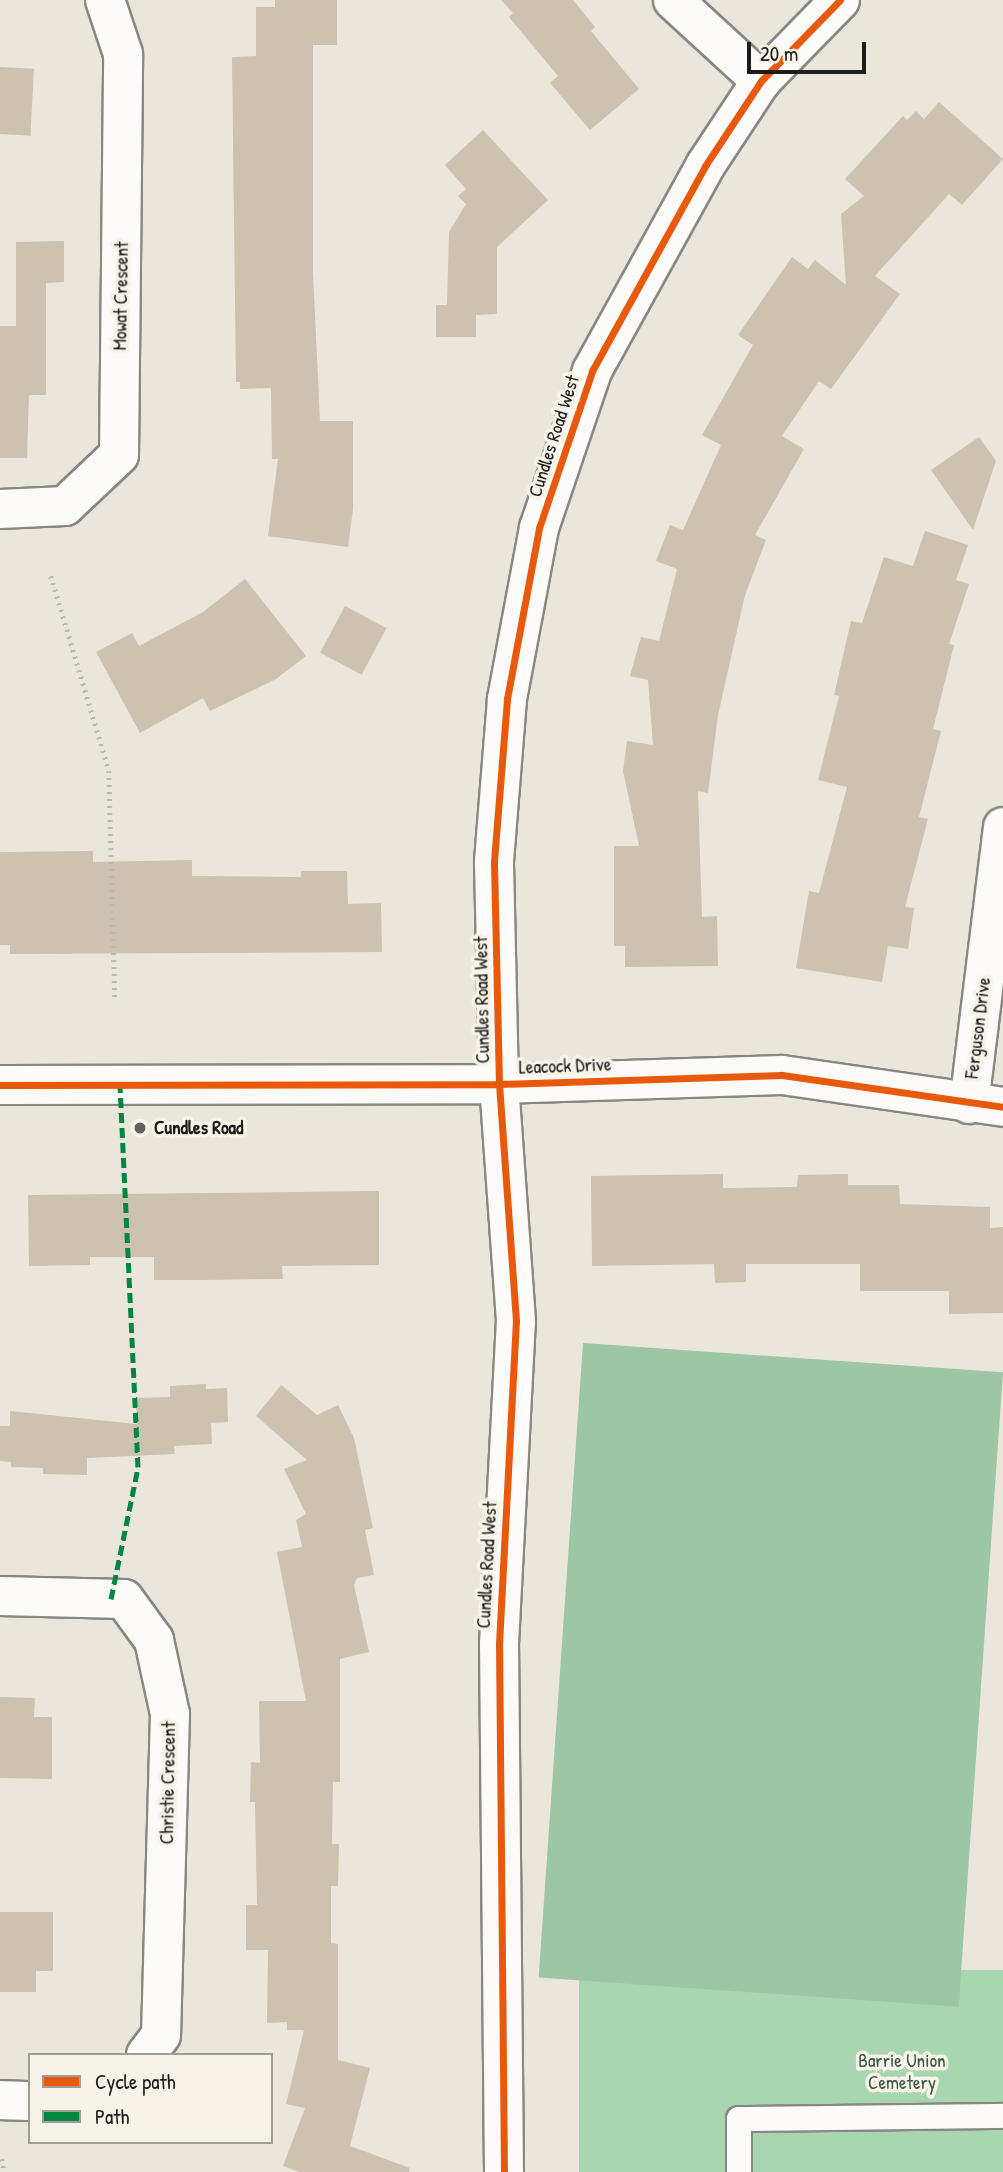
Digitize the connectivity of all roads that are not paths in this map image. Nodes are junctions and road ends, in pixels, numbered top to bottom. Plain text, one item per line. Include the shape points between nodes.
1 (106, 0) edge
2 (673, 0) edge
3 (840, 0) edge
4 (761, 81) junction
5 (0, 509) edge
6 (1003, 827) edge
7 (499, 1084) junction
8 (0, 1085) edge
9 (986, 1105) edge
10 (0, 1596) edge
11 (148, 2053) edge
12 (0, 2100) edge
13 (28, 2101) edge
14 (1003, 2116) edge
15 (504, 2172) edge
16 (739, 2172) edge

1 - 5 street, Mowat Crescent via 123,54 119,455 65,506
2 - 4 street
3 - 4 street, Cundles Road West
4 - 7 street, Cundles Road West via 705,166 592,370 539,528 508,699 495,861
6 - 9 street, Ferguson Drive
7 - 8 street, Leacock Drive
7 - 9 street, Leacock Drive via 782,1075
7 - 15 street, Cundles Road West via 516,1321 499,1644
10 - 11 street, Christie Crescent via 124,1599 154,1640 170,1714 161,2035
12 - 13 street
14 - 16 lane via 739,2119

